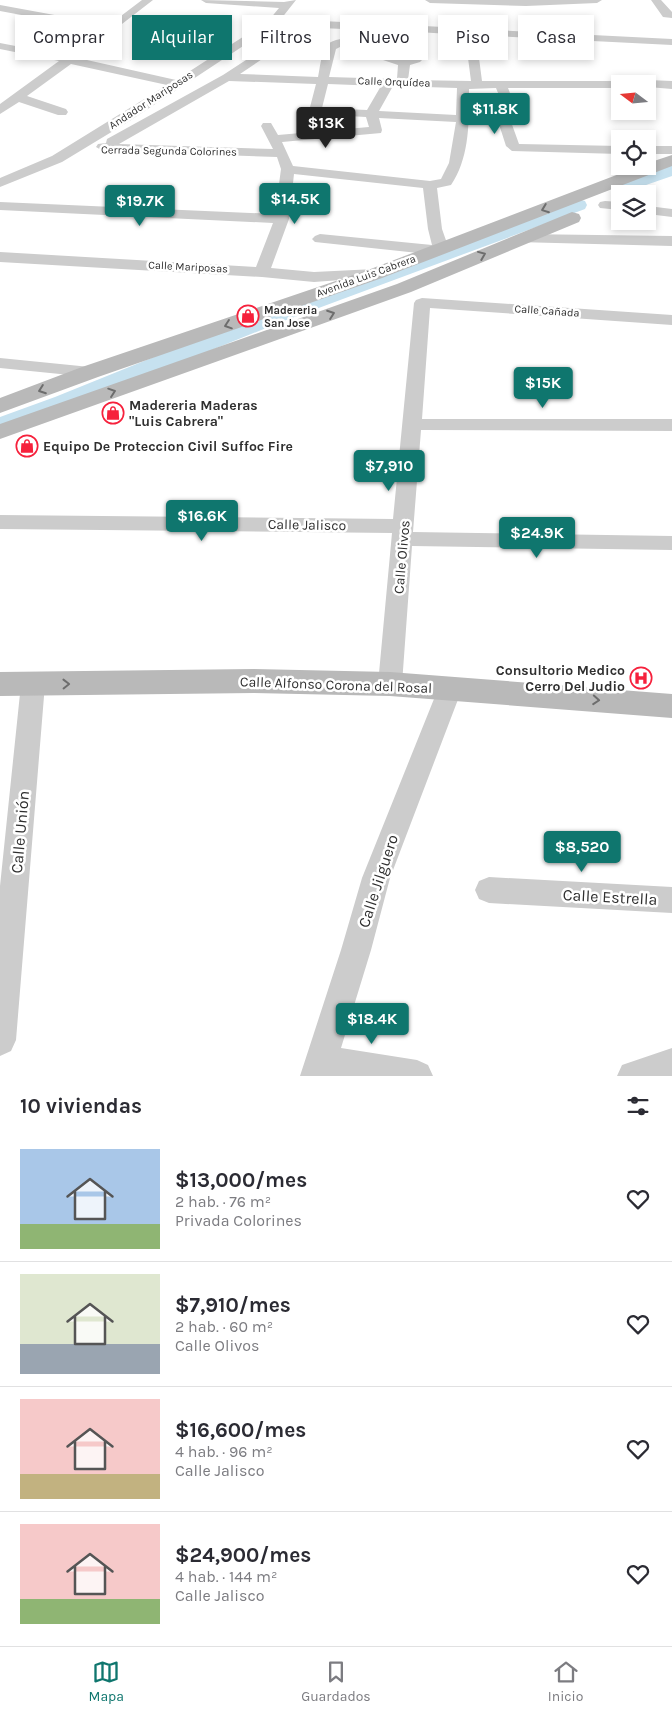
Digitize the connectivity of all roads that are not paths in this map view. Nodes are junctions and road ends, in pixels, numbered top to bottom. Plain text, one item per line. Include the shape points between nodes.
1 (24, 0) edge
2 (148, 0) edge
3 (206, 0) edge
4 (432, 0) edge
5 (597, 0) edge
6 (656, 0) edge
7 (289, 2) edge
8 (465, 2) junction
9 (3, 8) edge
10 (527, 9) edge
11 (40, 15) edge
12 (279, 15) edge
13 (468, 15) edge
14 (672, 15) edge
15 (122, 19) edge
16 (594, 38) edge
17 (242, 41) edge
18 (672, 42) edge
19 (0, 46) edge
20 (15, 49) edge
21 (70, 60) joint
22 (252, 60) edge
23 (416, 60) edge
24 (470, 60) edge
25 (209, 62) junction
26 (404, 63) junction
27 (240, 68) junction
28 (227, 76) junction
29 (324, 79) junction
30 (396, 83) junction
31 (177, 84) junction
32 (611, 84) edge
33 (656, 84) edge
34 (470, 85) junction
35 (501, 85) junction
36 (672, 85) edge
37 (17, 97) junction
38 (2, 106) edge
39 (62, 112) dead end
40 (371, 114) junction
41 (463, 119) junction
42 (267, 126) dead end
43 (274, 139) junction
44 (103, 147) junction
45 (611, 150) edge
46 (656, 150) edge
47 (672, 150) edge
48 (282, 153) junction
49 (57, 159) junction
50 (672, 160) edge
51 (288, 169) junction
52 (0, 183) edge
53 (430, 185) junction
54 (634, 185) edge
55 (611, 198) edge
56 (611, 199) edge
57 (0, 206) edge
58 (656, 211) edge
59 (672, 212) edge
60 (282, 219) junction
61 (320, 239) dead end
62 (522, 239) junction
63 (672, 242) edge
64 (439, 250) junction
65 (0, 257) edge
66 (262, 272) junction
67 (375, 274) junction
68 (404, 288) junction
69 (422, 303) junction
70 (672, 320) edge
71 (0, 363) edge
72 (90, 372) junction
73 (0, 406) edge
74 (412, 424) junction
75 (672, 425) edge
76 (0, 432) edge
77 (0, 522) edge
78 (404, 533) junction
79 (672, 543) edge
80 (0, 684) edge
81 (33, 684) junction
82 (390, 684) junction
83 (450, 689) junction
84 (672, 706) edge
85 (489, 890) dead end
86 (672, 900) edge
87 (0, 1040) edge
88 (672, 1064) edge
89 (318, 1069) edge
90 (417, 1076) edge
91 (633, 1076) edge

1 - 9 street
2 - 15 street
3 - 7 street
4 - 8 street
5 - 10 street
6 - 14 street via 667,15
7 - 12 street, Andador Mariposas
8 - 10 street
8 - 13 street
9 - 11 street
16 - 18 street
17 - 25 street, Andador Mariposas
19 - 20 street
21 - 31 street
21 - 37 street
22 - 27 street, Andador Mariposas
23 - 26 street
24 - 34 street
25 - 27 street
25 - 31 street, Andador Mariposas
26 - 29 street via 361,45 336,43 332,47
26 - 30 street
27 - 28 street, Andador Mariposas
28 - 29 street, Calle Orquídea
28 - 44 street, Andador Mariposas
29 - 30 street, Calle Orquídea
29 - 40 street via 315,110
30 - 34 street, Calle Orquídea
30 - 40 street
31 - 49 street, Andador Mariposas
32 - 35 street, Calle Orquídea
33 - 36 street
34 - 35 street, Calle Orquídea
34 - 41 street
35 - 45 street via 511,111 503,116 513,146
37 - 38 street
37 - 39 street
40 - 41 street
40 - 43 street via 376,130
41 - 53 street via 449,180
42 - 43 street
43 - 48 street
44 - 48 street, Cerrada Segunda Colorines
44 - 49 street, Cerrada Segunda Colorines
46 - 47 street
48 - 51 street
49 - 52 street, Andador Mariposas
50 - 54 street, Avenida Luis Cabrera
51 - 53 street
51 - 60 street
53 - 64 street
55 -> 64 street, Avenida Luis Cabrera via 579,196
56 - 62 street, Avenida Luis Cabrera
57 - 60 street
58 - 59 street
60 - 66 street
61 - 64 street
62 - 63 street
68 -> 62 street, Avenida Luis Cabrera
64 - 67 street, Avenida Luis Cabrera
65 - 66 street, Calle Mariposas
66 - 67 street, Calle Mariposas via 322,277
67 -> 72 street, Avenida Luis Cabrera
68 - 69 street
76 -> 68 street, Avenida Luis Cabrera
69 - 70 street, Calle Cañada
69 - 74 street, Calle Olivos
71 - 72 street
72 -> 73 street, Avenida Luis Cabrera
74 - 75 street
74 - 78 street, Calle Olivos
77 - 78 street, Calle Jalisco
78 - 79 street, Calle Jalisco
78 - 82 street, Calle Olivos
80 - 81 street, Calle Alfonso Corona del Rosal
81 -> 82 street, Calle Alfonso Corona del Rosal via 254,680
81 - 87 street, Calle Unión
82 - 83 street, Calle Alfonso Corona del Rosal
83 -> 84 street, Calle Alfonso Corona del Rosal
83 - 89 street, Calle Jilguero via 376,878
85 - 86 street, Calle Estrella
88 - 91 street
89 - 90 street

